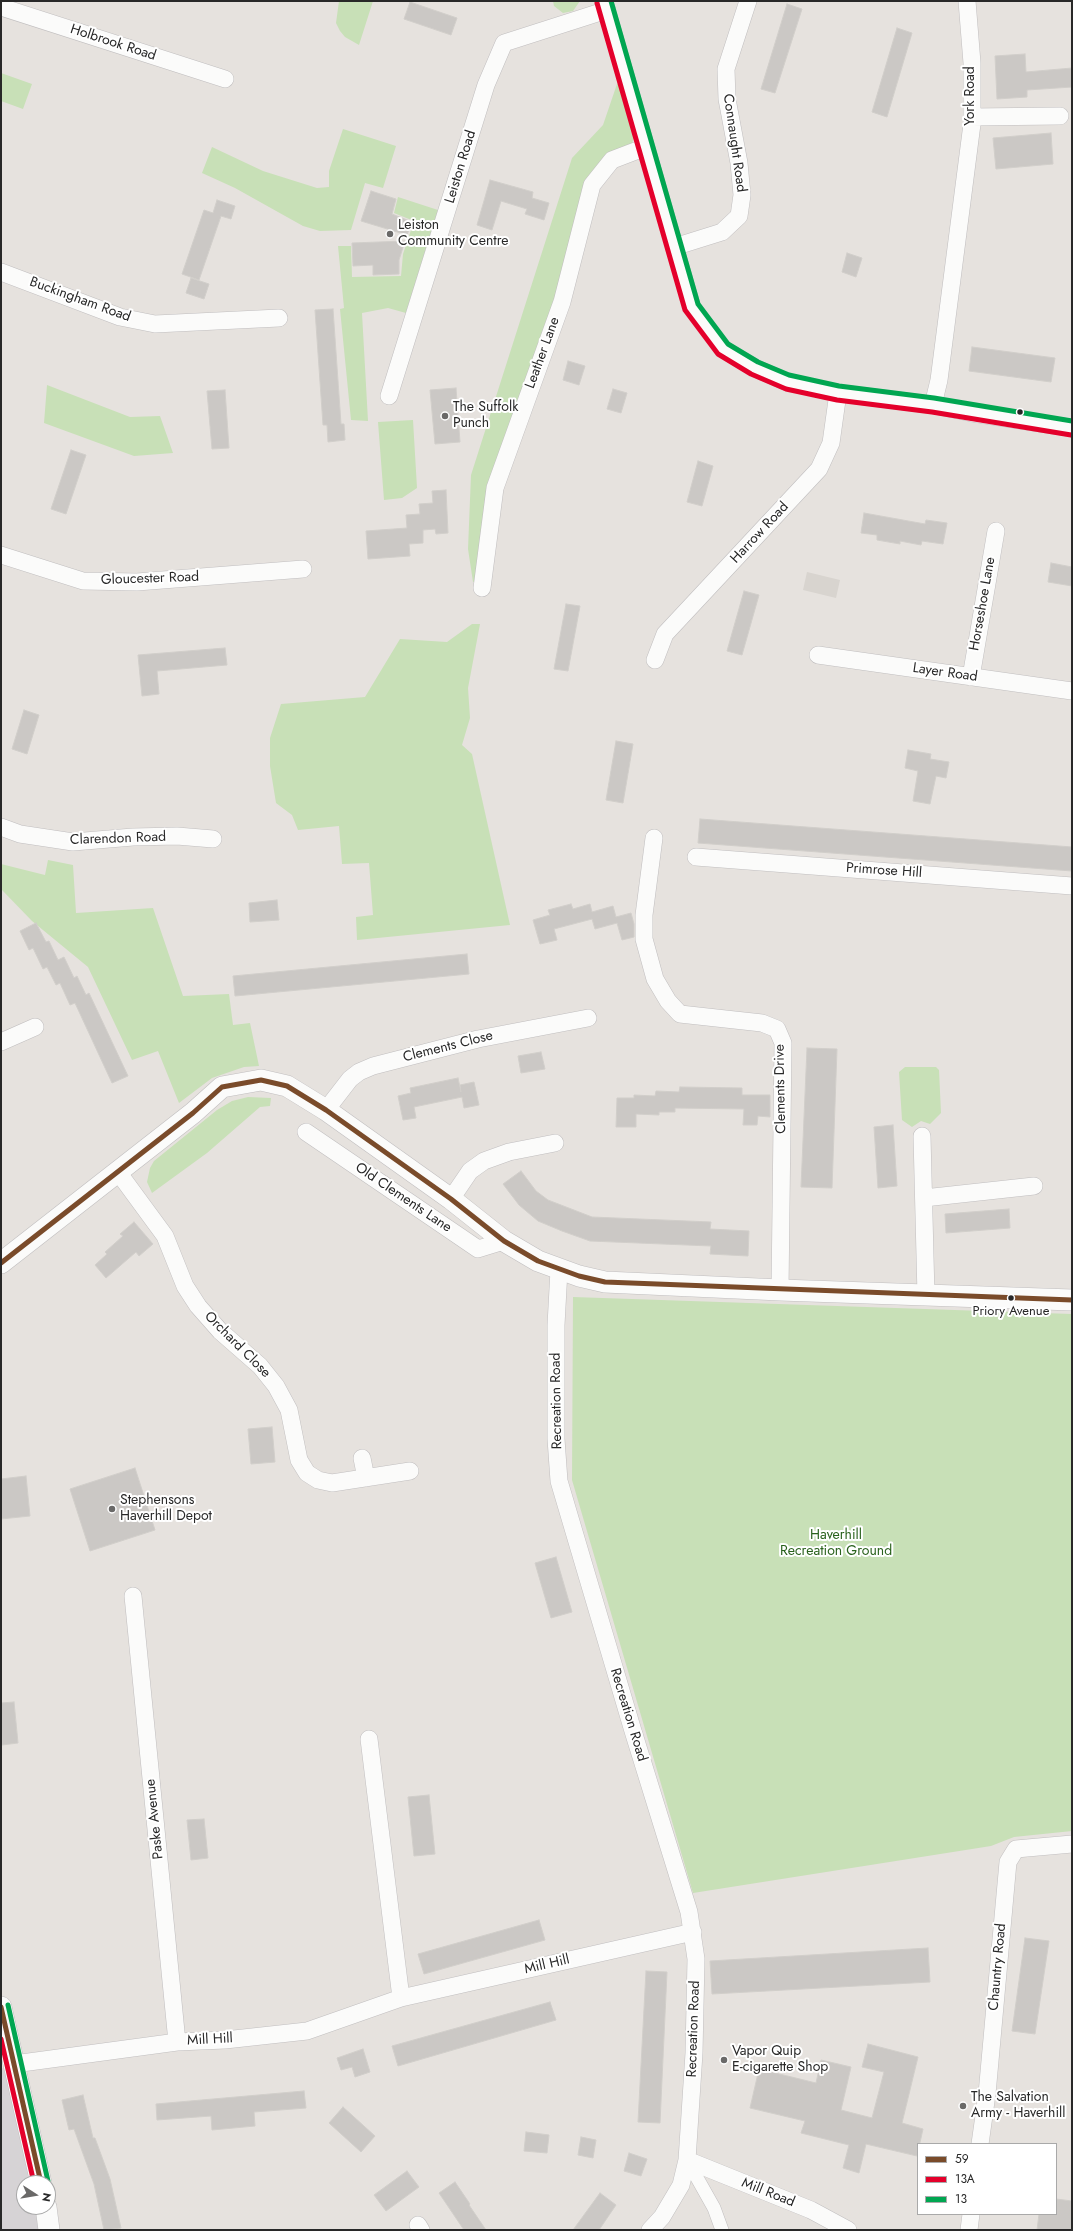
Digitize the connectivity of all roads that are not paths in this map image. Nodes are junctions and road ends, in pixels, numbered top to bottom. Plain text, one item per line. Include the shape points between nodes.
1 (748, 1) edge
2 (967, 1) edge
3 (605, 6) edge
4 (1, 7) edge
5 (225, 79) dead end
6 (1060, 116) dead end
7 (972, 118) junction
8 (646, 146) junction
9 (674, 247) junction
10 (1, 272) edge
11 (279, 318) dead end
12 (838, 393) junction
13 (389, 396) dead end
14 (933, 405) junction
15 (1072, 428) edge
16 (996, 531) dead end
17 (1, 555) edge
18 (302, 569) dead end
19 (482, 588) dead end
20 (818, 655) dead end
21 (655, 660) dead end
22 (971, 677) junction
23 (1072, 691) edge
24 (1, 827) edge
25 (654, 838) dead end
26 (213, 839) dead end
27 (696, 856) dead end
28 (1072, 886) edge
29 (588, 1018) dead end
30 (35, 1027) dead end
31 (1, 1042) edge
32 (326, 1110) junction
33 (306, 1132) dead end
34 (922, 1136) dead end
35 (555, 1143) dead end
36 (118, 1172) junction
37 (1034, 1186) dead end
38 (924, 1198) junction
39 (451, 1199) junction
40 (504, 1241) junction
41 (1, 1263) edge
42 (559, 1270) junction
43 (780, 1290) junction
44 (926, 1296) junction
45 (1072, 1300) edge
46 (362, 1458) dead end
47 (410, 1471) dead end
48 (366, 1478) junction
49 (133, 1596) dead end
50 (369, 1739) dead end
51 (1072, 1844) edge
52 (693, 1932) junction
53 (401, 1998) junction
54 (1, 2007) edge
55 (177, 2042) junction
56 (14, 2064) junction
57 (980, 2143) edge
58 (687, 2160) junction
59 (39, 2175) edge
60 (47, 2215) edge
61 (971, 2215) edge
62 (49, 2230) edge
63 (650, 2230) edge
64 (722, 2230) edge
65 (848, 2230) edge
66 (969, 2230) edge

1 - 9 street, Connaught Road via 726,69 727,98 742,195 739,216 722,232
2 - 7 street, York Road via 972,63
3 - 8 street
3 - 13 street, Leiston Road via 504,44 486,85
4 - 5 street, Holbrook Road
6 - 7 street
7 - 14 street, York Road via 939,380
8 - 9 street
8 - 19 street, Leather Lane via 612,160 592,185 562,302 495,488
9 - 12 street via 692,307 723,349 755,368 787,382
10 - 11 street, Buckingham Road via 120,317 155,324
12 - 14 street
12 - 21 street, Harrow Road via 831,443 819,469 665,634
14 - 15 street
16 - 22 street, Horseshoe Lane
17 - 18 street, Gloucester Road via 83,580 137,582
20 - 22 street, Layer Road
22 - 23 street, Layer Road
24 - 26 street, Clarendon Road via 20,834 73,842 177,836
25 - 43 street, Clements Drive via 644,915 644,939 655,979 668,1001 680,1014 762,1023 777,1029 783,1042
27 - 28 street, Primrose Hill
29 - 32 street, Clements Close via 478,1039 373,1066 350,1079
30 - 31 street
32 - 36 street via 287,1086 261,1080 222,1087
32 - 39 street
33 - 40 street, Old Clements Lane via 478,1249
34 - 38 street
35 - 39 street via 509,1152 484,1161 470,1171
36 - 41 street
36 - 48 street, Orchard Close via 165,1236 185,1286 198,1306 220,1331 260,1366 276,1386 289,1410 299,1460 307,1473 318,1480 332,1483
37 - 38 street
38 - 44 street
39 - 40 street
40 - 42 street
42 - 43 street via 604,1282
42 - 52 street, Recreation Road via 556,1439 559,1481
43 - 44 street
44 - 45 street
46 - 48 street
47 - 48 street, Orchard Close
49 - 55 street, Paske Avenue
50 - 53 street
51 - 57 street, Chauntry Road via 1016,1849 1008,1862
52 - 53 street, Mill Hill
52 - 58 street, Recreation Road via 696,1960 694,2053
53 - 55 street, Mill Hill via 307,2031 225,2040
54 - 56 street
55 - 56 street, Mill Hill
56 - 59 street
58 - 63 street, Recreation Road via 681,2185 662,2218
58 - 64 street via 714,2208
58 - 65 street, Mill Road via 811,2210
60 - 62 street
61 - 66 street

